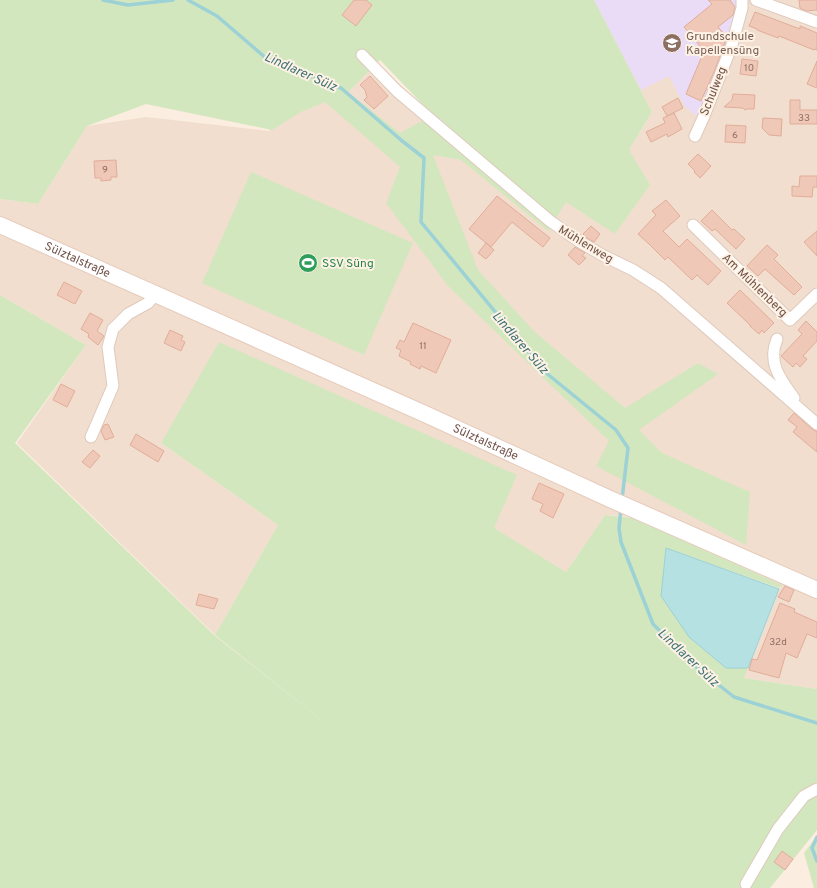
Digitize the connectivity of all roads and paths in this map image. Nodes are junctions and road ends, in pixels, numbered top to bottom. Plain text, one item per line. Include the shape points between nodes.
1 (742, 0) edge
2 (756, 0) edge
3 (817, 22) edge
4 (362, 55) dead end
5 (695, 136) dead end
6 (693, 225) dead end
7 (0, 226) edge
8 (155, 294) junction
9 (817, 294) edge
10 (777, 339) dead end
11 (796, 406) junction
12 (817, 424) edge
13 (91, 437) dead end
14 (817, 590) edge
15 (817, 789) edge
16 (746, 884) dead end

1 - 5 street, Schulweg via 732,45
2 - 3 street
4 - 11 street, Mühlenweg via 397,91 550,221 580,242 661,288
6 - 9 street, Am Mühlenberg via 790,320
7 - 8 main road, Sülztalstraße
8 - 13 street via 148,303 128,314 113,329 108,347 113,386
8 - 14 main road, Sülztalstraße
10 - 11 street via 774,351 775,366 795,399
11 - 12 street, Mühlenweg
15 - 16 street via 804,796 778,829

